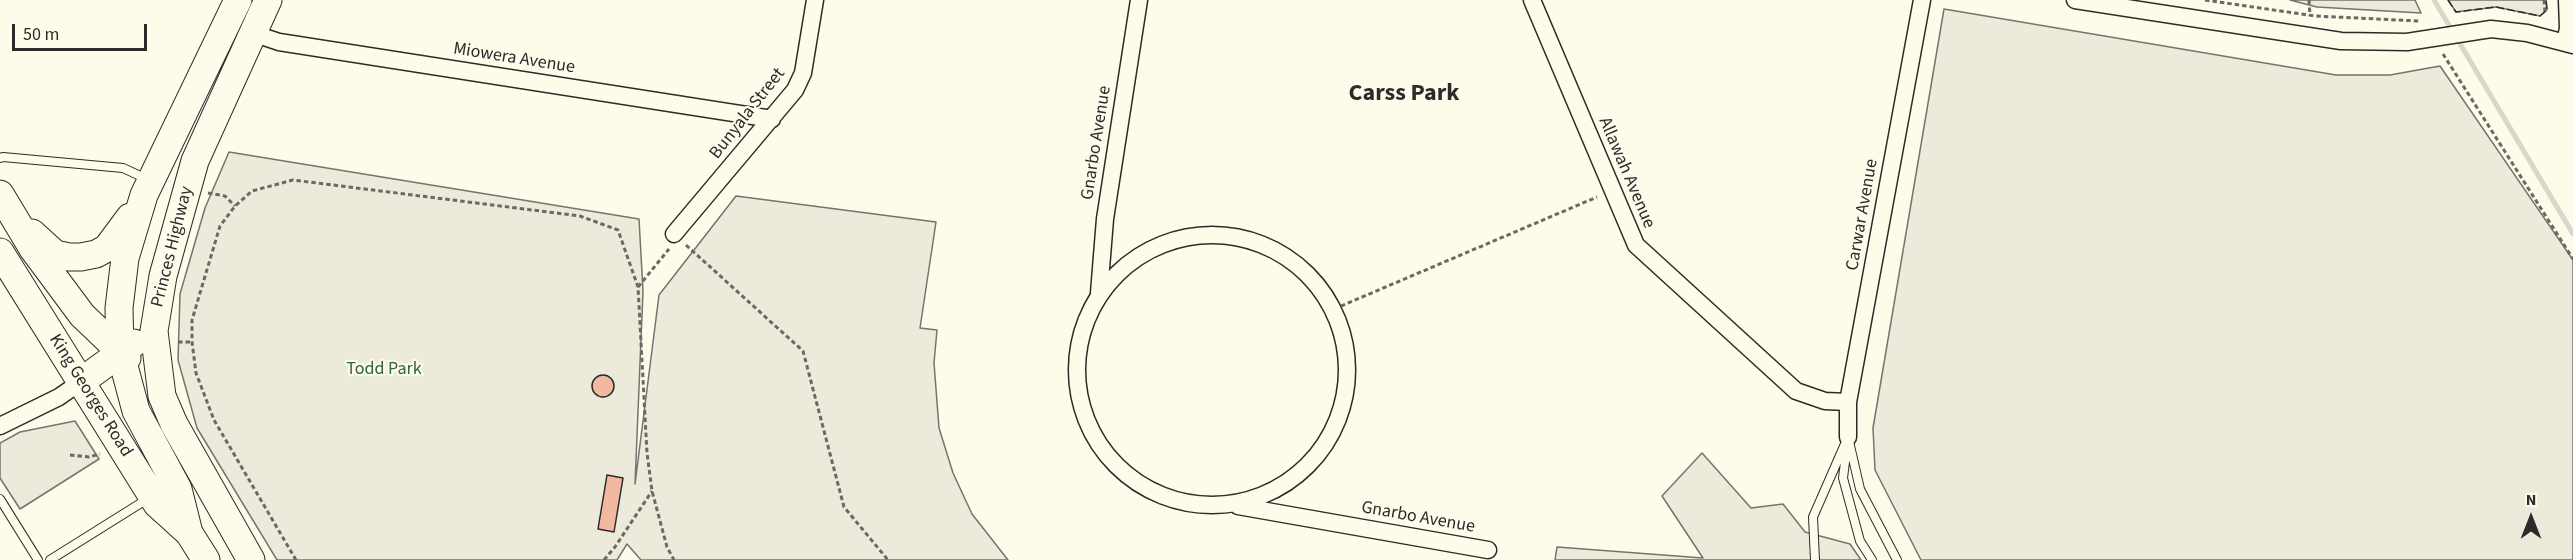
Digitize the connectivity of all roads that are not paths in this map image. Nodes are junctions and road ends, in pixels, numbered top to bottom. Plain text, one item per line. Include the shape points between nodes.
1 (238, 0) edge
2 (268, 0) edge
3 (815, 0) edge
4 (1139, 0) edge
5 (1532, 0) edge
6 (1922, 0) edge
7 (2075, 0) edge
8 (2567, 0) edge
9 (252, 33) junction
10 (2569, 44) edge
11 (772, 119) junction
12 (0, 158) edge
13 (148, 188) junction
14 (0, 194) edge
15 (16, 219) junction
16 (676, 236) road end
17 (0, 252) edge
18 (1099, 293) junction
19 (162, 337) junction
20 (120, 351) junction
21 (82, 381) junction
22 (162, 396) junction
23 (1848, 402) junction
24 (0, 426) edge
25 (1848, 437) junction
26 (152, 496) junction
27 (0, 500) edge
28 (1234, 506) junction
29 (189, 533) junction
30 (1488, 550) dead end
31 (38, 560) edge
32 (50, 560) edge
33 (206, 560) edge
34 (251, 560) edge
35 (1815, 560) edge
36 (1872, 560) edge
37 (1897, 560) edge

1 - 13 highway, Princes Highway
2 - 9 highway, Princes Highway
3 - 11 street, Bunyala Street via 803,73
4 - 18 street, Gnarbo Avenue via 1105,219
5 - 23 street, Allawah Avenue via 1636,245 1796,391 1825,401
6 - 23 street, Carwar Avenue
7 - 10 street via 2330,40 2386,42 2491,29
8 - 10 street
9 - 11 street, Miowera Avenue via 279,42
9 - 19 highway, Princes Highway via 195,161 163,276
11 - 16 street, Bunyala Street
12 - 13 lane via 123,168
13 - 15 highway via 125,226 107,248 96,254 55,254
13 - 20 highway, Princes Highway via 125,258 119,308
14 - 15 highway, King Georges Road
15 - 20 highway, King Georges Road via 82,315
17 - 21 highway, King Georges Road
18 - 28 street, Gnarbo Avenue via 1088,309 1077,356 1080,398 1098,442 1124,472 1166,496
18 - 28 street, Gnarbo Avenue via 1125,265 1160,244 1219,234 1240,237 1278,252 1310,274 1323,290 1334,309 1347,351 1343,401 1332,432 1324,447 1280,490
19 - 20 highway
19 - 22 highway, Princes Highway
20 - 21 highway
20 - 22 highway, King Georges Road
20 - 29 highway, Princes Highway via 136,411 178,489
21 - 24 street
21 - 26 highway, King Georges Road
22 - 34 highway, Princes Highway
23 - 25 street, Carwar Avenue
25 - 35 lane via 1813,517
25 - 36 lane, Carwar Avenue via 1843,478 1860,541
25 - 37 lane, Carwar Avenue via 1860,489
26 - 29 highway, King Georges Road
26 - 32 lane
27 - 31 lane
28 - 30 street, Gnarbo Avenue
29 - 33 highway, Princes Highway

